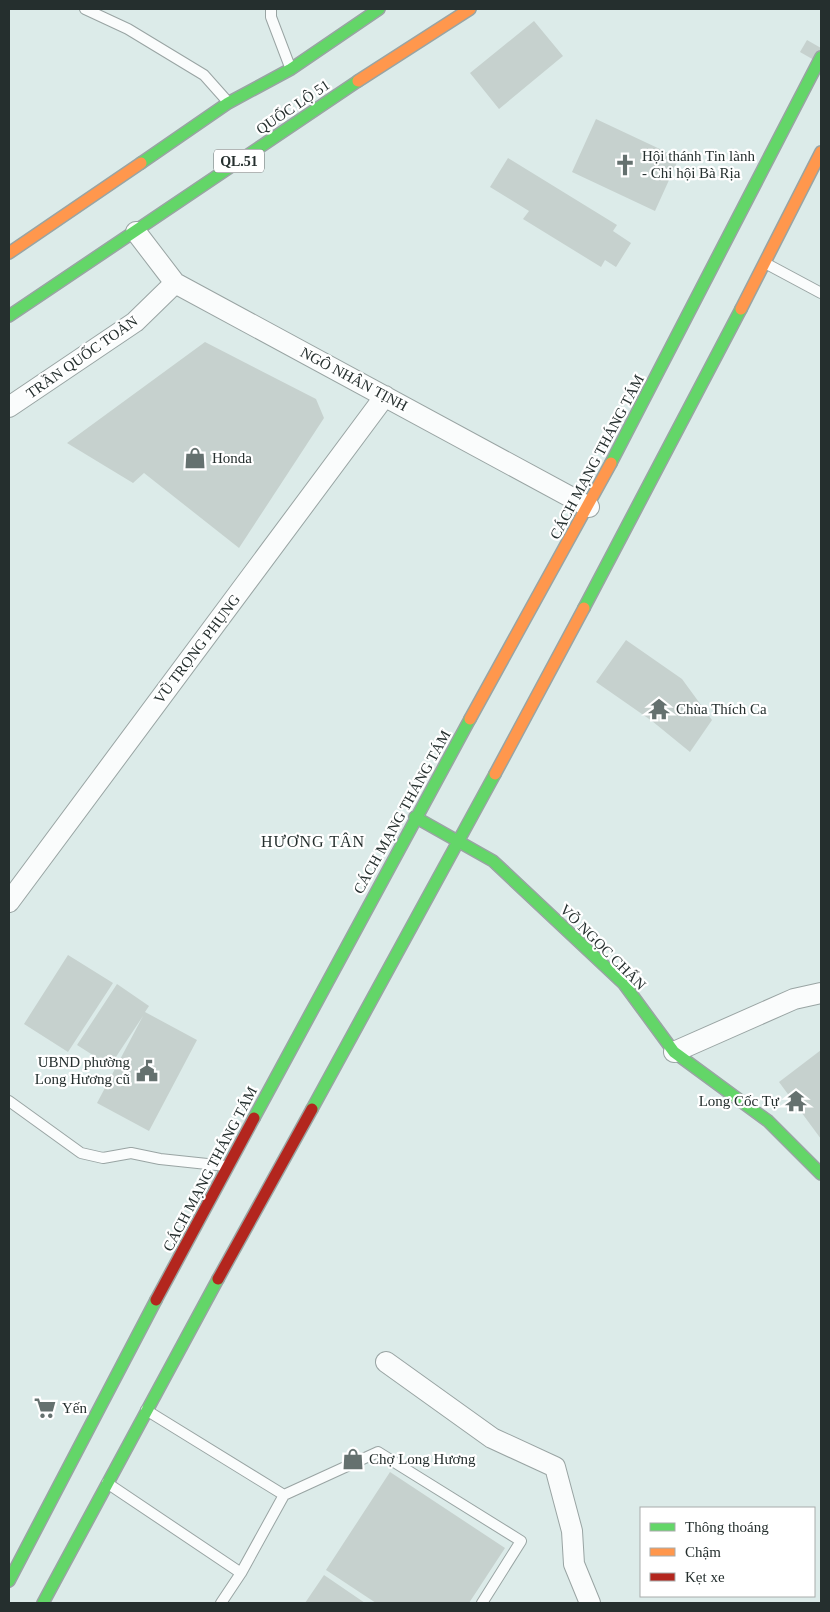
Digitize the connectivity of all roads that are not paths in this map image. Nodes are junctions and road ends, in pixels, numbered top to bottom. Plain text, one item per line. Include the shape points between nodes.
1 (86, 9) edge
2 (271, 9) edge
3 (379, 9) edge
4 (470, 9) edge
5 (821, 58) edge
6 (290, 69) junction
7 (228, 103) junction
8 (821, 152) edge
9 (136, 232) junction
10 (9, 253) edge
11 (765, 263) junction
12 (175, 283) junction
13 (821, 292) edge
14 (9, 316) edge
15 (385, 396) junction
16 (9, 407) edge
17 (589, 507) junction
18 (416, 818) junction
19 (459, 840) junction
20 (9, 902) edge
21 (821, 993) edge
22 (674, 1052) junction
23 (9, 1101) edge
24 (229, 1166) junction
25 (821, 1174) edge
26 (386, 1362) dead end
27 (145, 1410) junction
28 (106, 1482) junction
29 (284, 1495) junction
30 (241, 1573) junction
31 (9, 1581) edge
32 (43, 1603) edge
33 (221, 1603) edge
34 (482, 1603) edge
35 (590, 1603) edge

1 - 7 lane via 128,29 204,74
2 - 6 lane
3 - 6 main road
4 - 9 main road, QUỐC LỘ 51 / QL.51 via 296,121
5 - 17 main road, CÁCH MẠNG THÁNG TÁM
6 - 7 main road
7 - 10 main road
8 - 11 main road
9 - 12 street, NGÔ NHÂN TỊNH
9 - 14 main road, QUỐC LỘ 51 / QL.51
11 - 13 lane
11 - 19 main road
12 - 15 street, NGÔ NHÂN TỊNH
12 - 16 street, TRẦN QUỐC TOẢN via 135,322
15 - 17 street, NGÔ NHÂN TỊNH
15 - 20 street, VŨ TRỌNG PHỤNG
17 - 18 main road, CÁCH MẠNG THÁNG TÁM
18 - 19 main road, VÕ NGỌC CHẤN
18 - 24 main road, CÁCH MẠNG THÁNG TÁM
19 - 22 main road, VÕ NGỌC CHẤN via 493,861 624,984
19 - 27 main road
21 - 22 street via 794,999
22 - 25 main road, VÕ NGỌC CHẤN via 768,1121
23 - 24 lane via 81,1153 103,1158 131,1153
24 - 31 main road, CÁCH MẠNG THÁNG TÁM
26 - 35 street via 492,1438 555,1467 572,1531 574,1564
27 - 28 main road
27 - 29 lane
28 - 30 lane
28 - 32 main road
29 - 30 lane
29 - 34 lane via 378,1452 521,1541
30 - 33 lane

